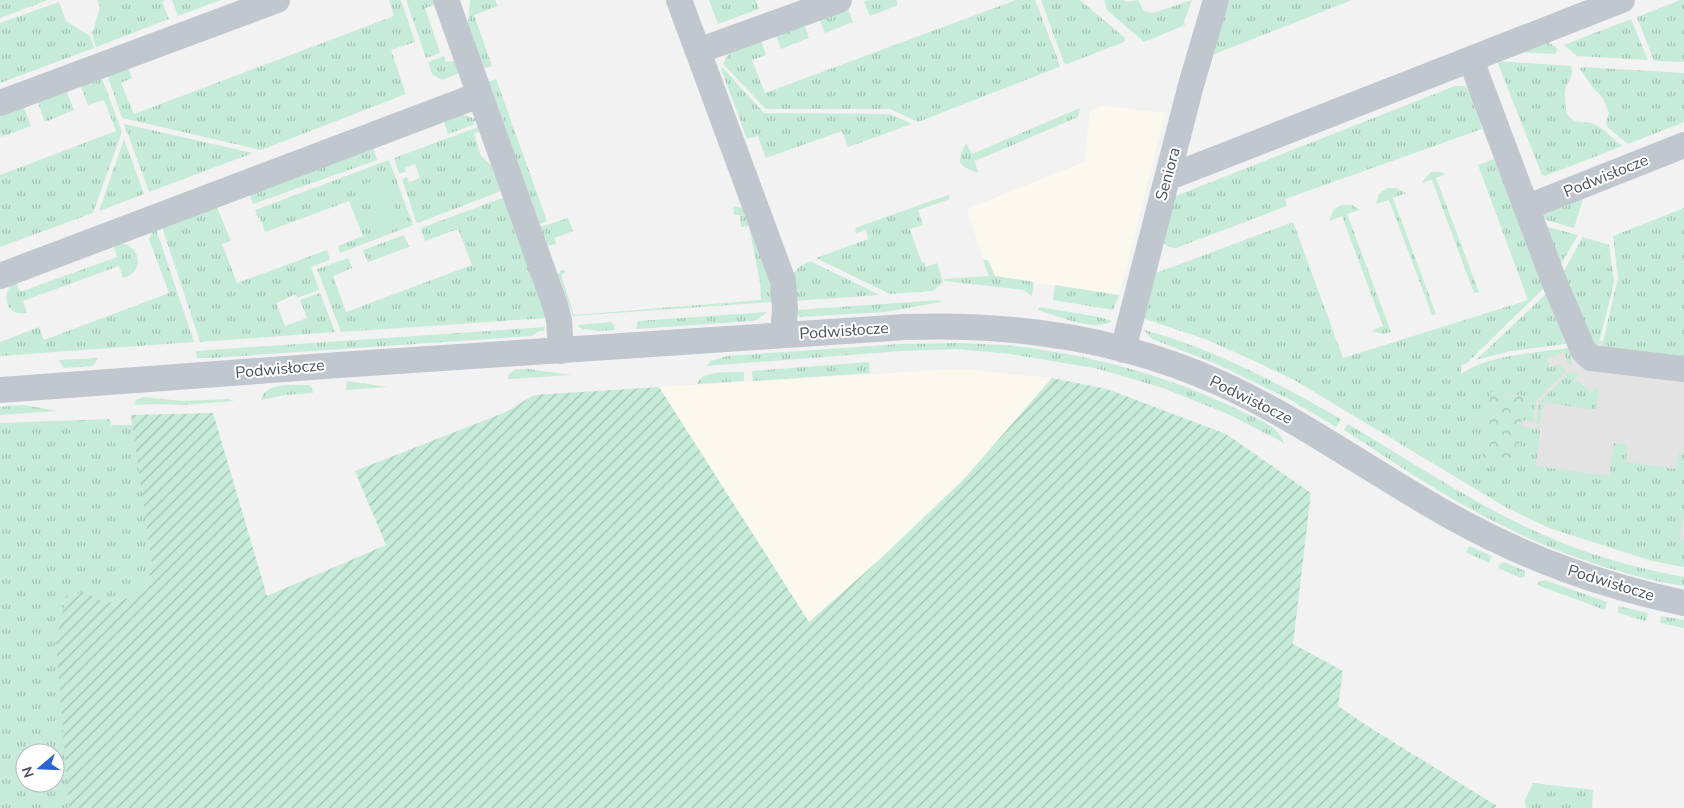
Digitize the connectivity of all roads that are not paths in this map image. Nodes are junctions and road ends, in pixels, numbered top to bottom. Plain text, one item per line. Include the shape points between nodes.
1 (277, 0) edge
2 (446, 0) edge
3 (679, 0) edge
4 (839, 0) edge
5 (1216, 0) edge
6 (1622, 0) edge
7 (698, 51) junction
8 (1470, 60) junction
9 (479, 95) junction
10 (0, 103) edge
11 (1684, 144) edge
12 (1167, 178) junction
13 (1528, 207) junction
14 (0, 276) edge
15 (783, 336) junction
16 (561, 350) junction
17 (1123, 350) junction
18 (1684, 369) edge
19 (0, 390) edge
20 (1684, 603) edge

1 - 10 street
2 - 9 street
3 - 7 street, Podwisłocze
4 - 7 street
5 - 12 street, Seniora
6 - 8 street
7 - 15 street, Podwisłocze via 783,281
8 - 12 street
8 - 13 street
9 - 14 street
9 - 16 street via 555,305
11 - 13 street, Podwisłocze
12 - 17 street, Seniora
13 - 18 street via 1578,342 1587,355
15 - 16 street, Podwisłocze
15 - 17 street, Podwisłocze via 905,327 972,326 1059,335
16 - 19 street, Podwisłocze
17 - 20 street, Podwisłocze via 1221,383 1274,409 1450,516 1516,550 1585,578

